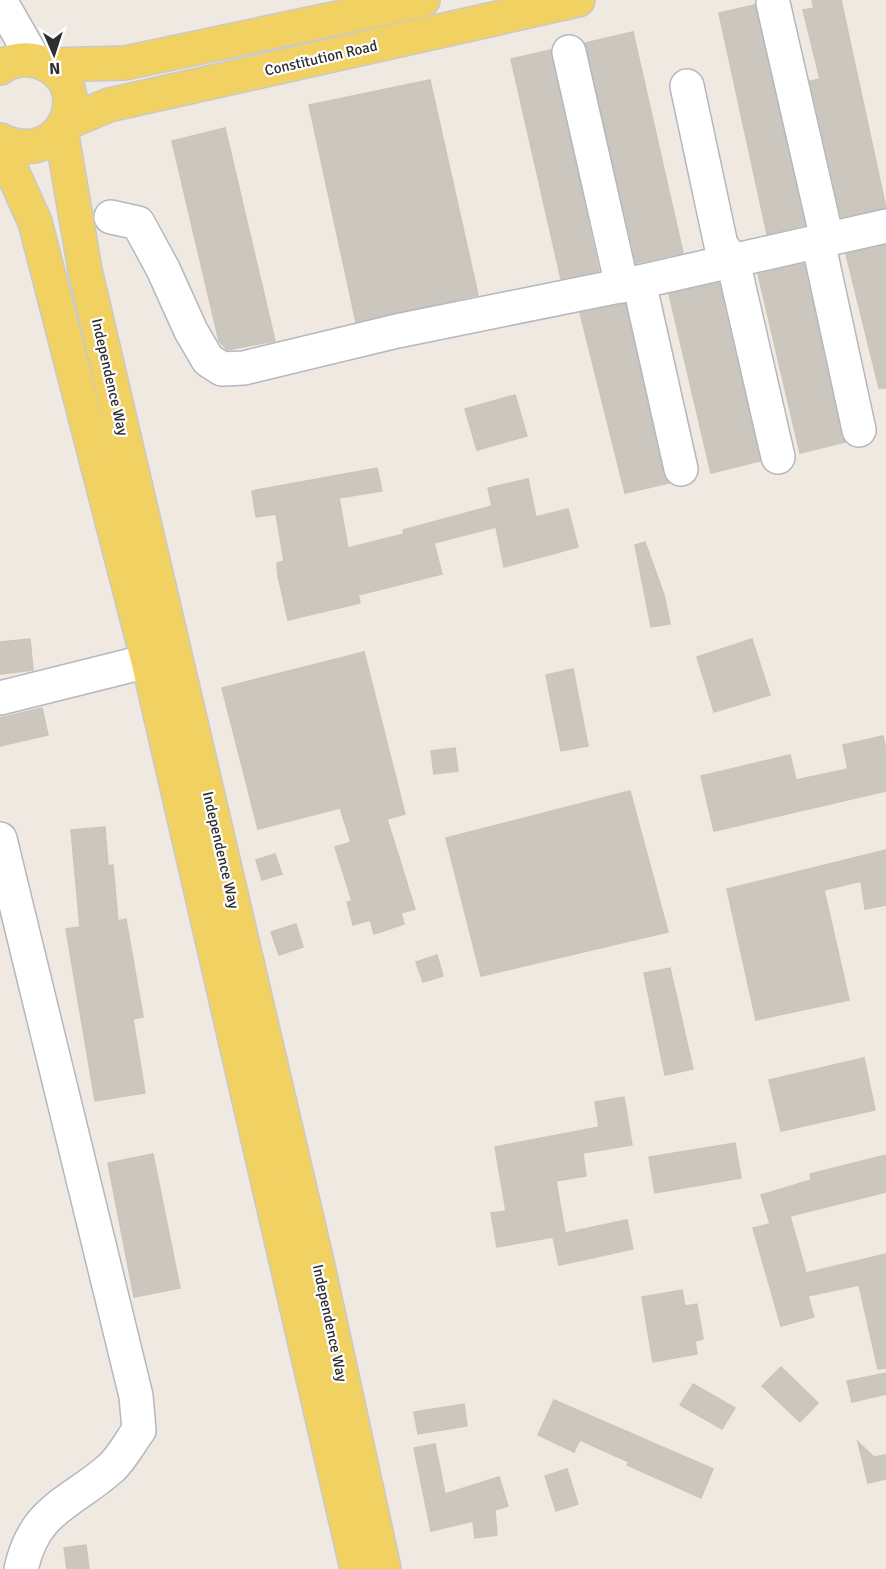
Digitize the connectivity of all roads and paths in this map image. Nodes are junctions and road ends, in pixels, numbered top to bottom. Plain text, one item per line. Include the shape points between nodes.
1 (423, 0) edge
2 (578, 0) edge
3 (2, 2) edge
4 (773, 3) dead end
5 (0, 50) edge
6 (569, 52) dead end
7 (41, 63) junction
8 (0, 68) edge
9 (687, 86) dead end
10 (63, 126) junction
11 (0, 142) edge
12 (111, 217) dead end
13 (886, 226) edge
14 (822, 240) junction
15 (733, 261) junction
16 (630, 284) junction
17 (859, 430) dead end
18 (778, 457) dead end
19 (681, 469) dead end
20 (148, 661) junction
21 (0, 698) edge
22 (0, 839) edge
23 (21, 1569) edge
24 (357, 1569) edge
25 (384, 1569) edge

1 - 7 main road via 125,63
2 - 10 main road, Constitution Road via 109,105
3 - 5 street
3 - 7 street
4 - 14 street
6 - 16 street
7 - 8 main road via 19,60
7 - 10 main road, Independence Way via 58,73 70,97
9 - 15 street via 721,244
10 - 11 main road, Constitution Road via 48,142 32,147
10 - 25 main road, Independence Way via 85,270 317,1262
11 - 20 main road, Independence Way via 35,222
12 - 16 street via 138,223 191,331 208,360 222,369 244,368
13 - 14 street
14 - 15 street
14 - 17 street
15 - 16 street
15 - 18 street
16 - 19 street
20 - 21 street
20 - 24 main road, Independence Way
22 - 23 street via 136,1396 139,1430 112,1467 49,1514 27,1544

